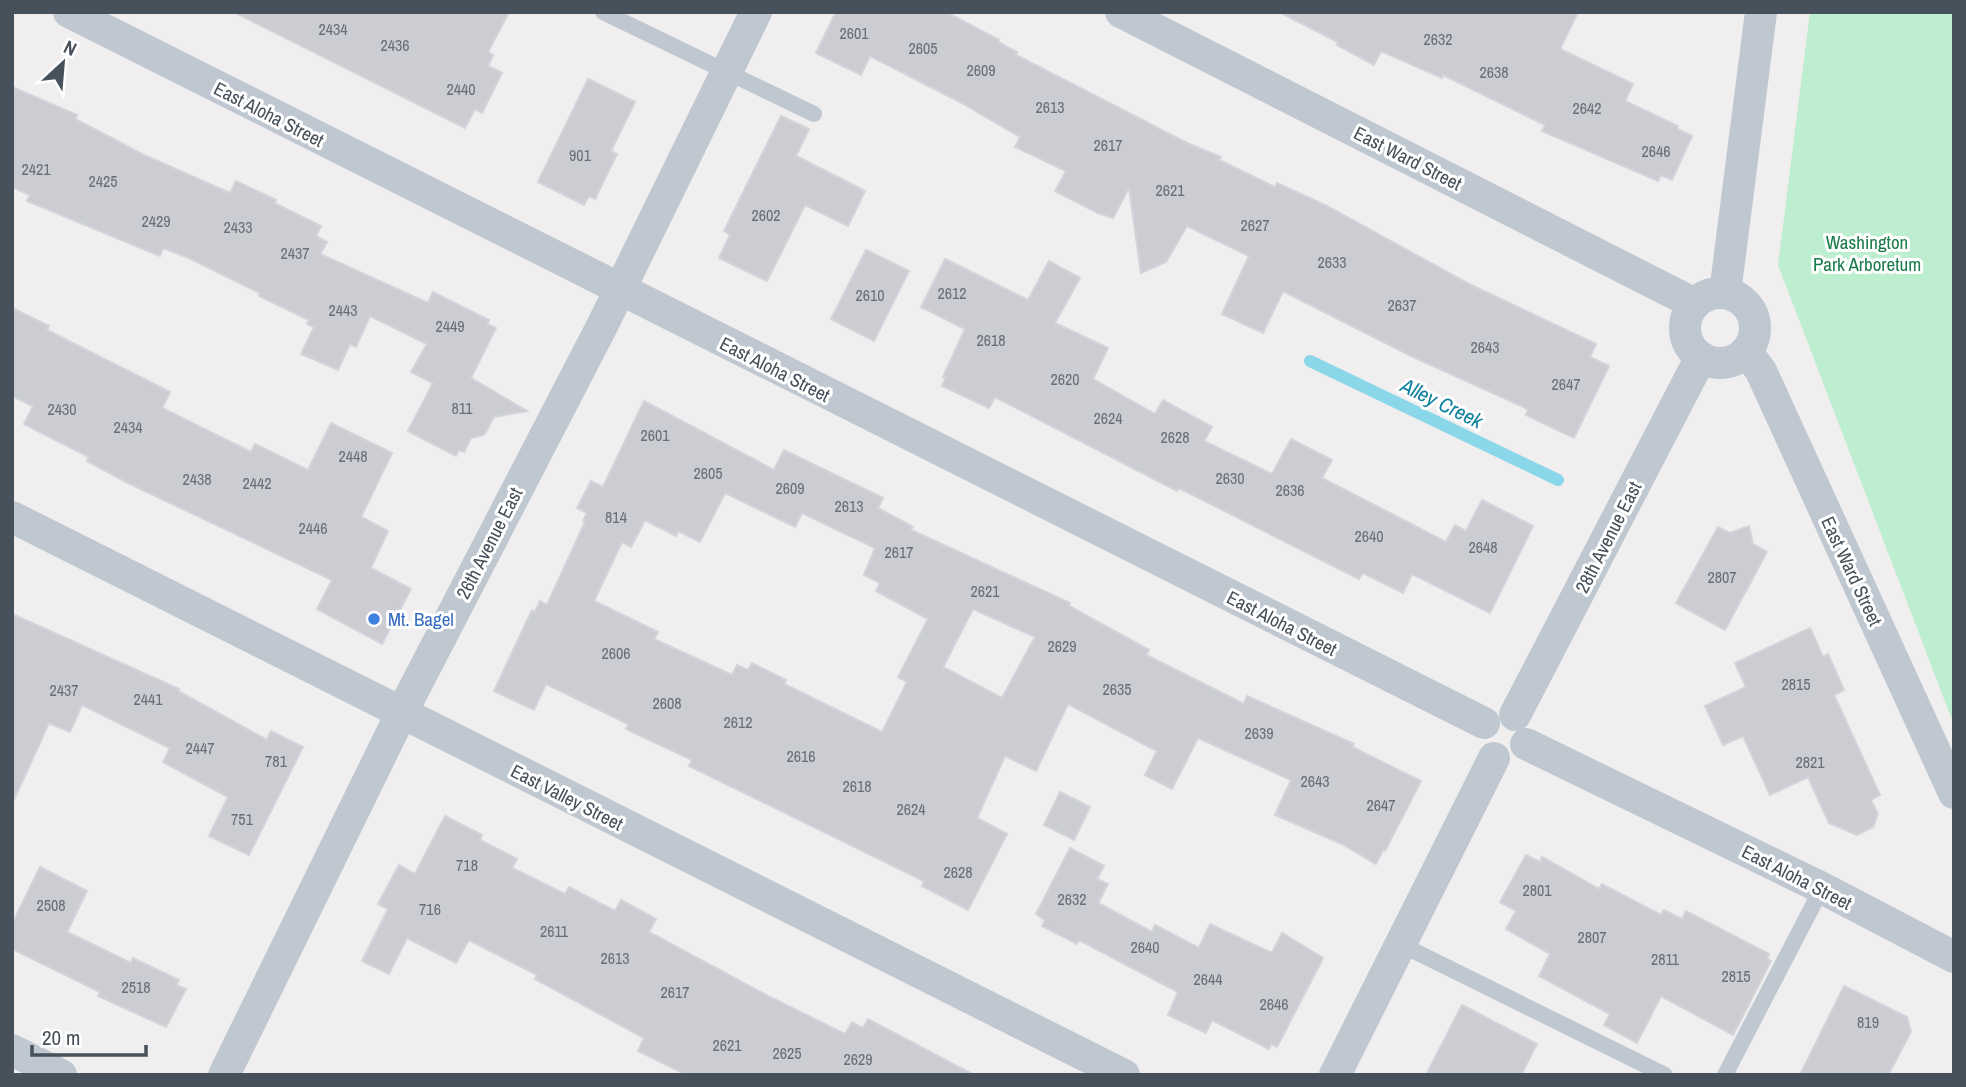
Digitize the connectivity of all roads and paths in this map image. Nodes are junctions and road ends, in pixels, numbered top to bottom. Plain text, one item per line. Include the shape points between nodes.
1 (69, 12) edge
2 (603, 12) edge
3 (756, 12) edge
4 (1121, 12) edge
5 (1761, 12) edge
6 (727, 72) junction
7 (814, 114) dead end
8 (620, 291) junction
9 (1726, 293) junction
10 (1695, 304) junction
11 (1746, 351) junction
12 (1701, 358) junction
13 (12, 517) edge
14 (401, 714) junction
15 (1484, 723) junction
16 (1520, 730) junction
17 (1494, 758) junction
18 (1954, 793) edge
19 (1822, 888) junction
20 (1402, 945) junction
21 (1954, 957) edge
22 (12, 1050) edge
23 (61, 1075) edge
24 (224, 1075) edge
25 (1124, 1075) edge
26 (1335, 1075) edge
27 (1665, 1075) edge
28 (1725, 1075) edge

1 - 8 street, East Aloha Street
2 - 6 lane
3 - 6 street, 26th Avenue East
4 - 10 street, East Ward Street
5 - 9 street
6 - 7 lane
6 - 8 street, 26th Avenue East
8 - 14 street, 26th Avenue East
8 - 15 street, East Aloha Street
9 - 10 street via 1707,295
9 - 11 street via 1742,301 1755,321 1756,333
10 - 12 street via 1686,318 1686,334
11 - 12 street via 1733,361
11 - 18 street, East Ward Street via 1761,371
12 - 16 street, 28th Avenue East
13 - 14 street, East Valley Street
14 - 24 street, 26th Avenue East
14 - 25 street, East Valley Street
15 - 16 street via 1499,712
15 - 17 street via 1481,744
16 - 17 street via 1515,757
16 - 19 street, East Aloha Street
17 - 20 street
19 - 21 street, East Aloha Street
19 - 28 lane
20 - 26 street
20 - 27 lane
22 - 23 street

